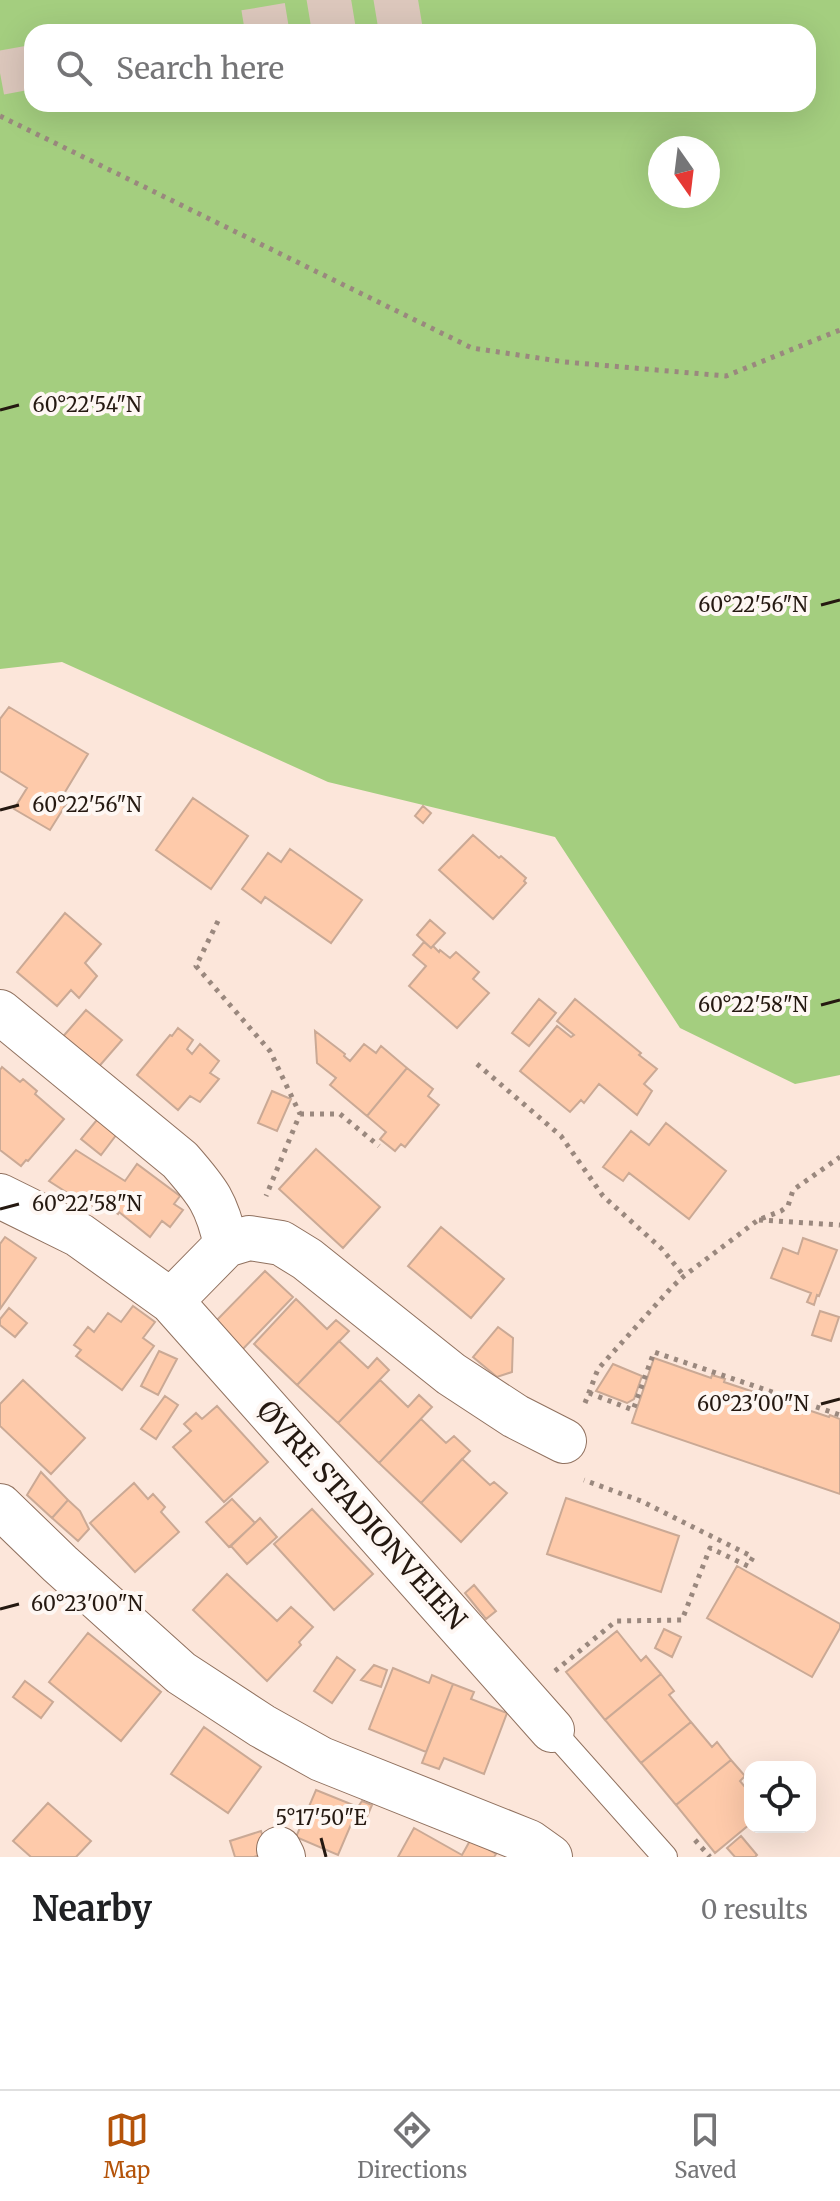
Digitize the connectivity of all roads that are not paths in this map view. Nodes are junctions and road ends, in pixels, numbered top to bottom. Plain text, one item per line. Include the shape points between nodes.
1 (0, 1012) edge
2 (0, 1196) edge
3 (237, 1242) junction
4 (171, 1301) junction
5 (564, 1441) dead end
6 (0, 1506) edge
7 (552, 1730) joint
8 (550, 1857) edge
9 (665, 1857) edge

1 - 3 street via 180,1160 205,1188
2 - 4 street, ØVRE STADIONVEIEN via 79,1235
3 - 4 street
3 - 5 street via 281,1243 451,1374
4 - 7 street, ØVRE STADIONVEIEN
6 - 8 street via 181,1673 262,1726 321,1759 529,1842
7 - 9 lane

